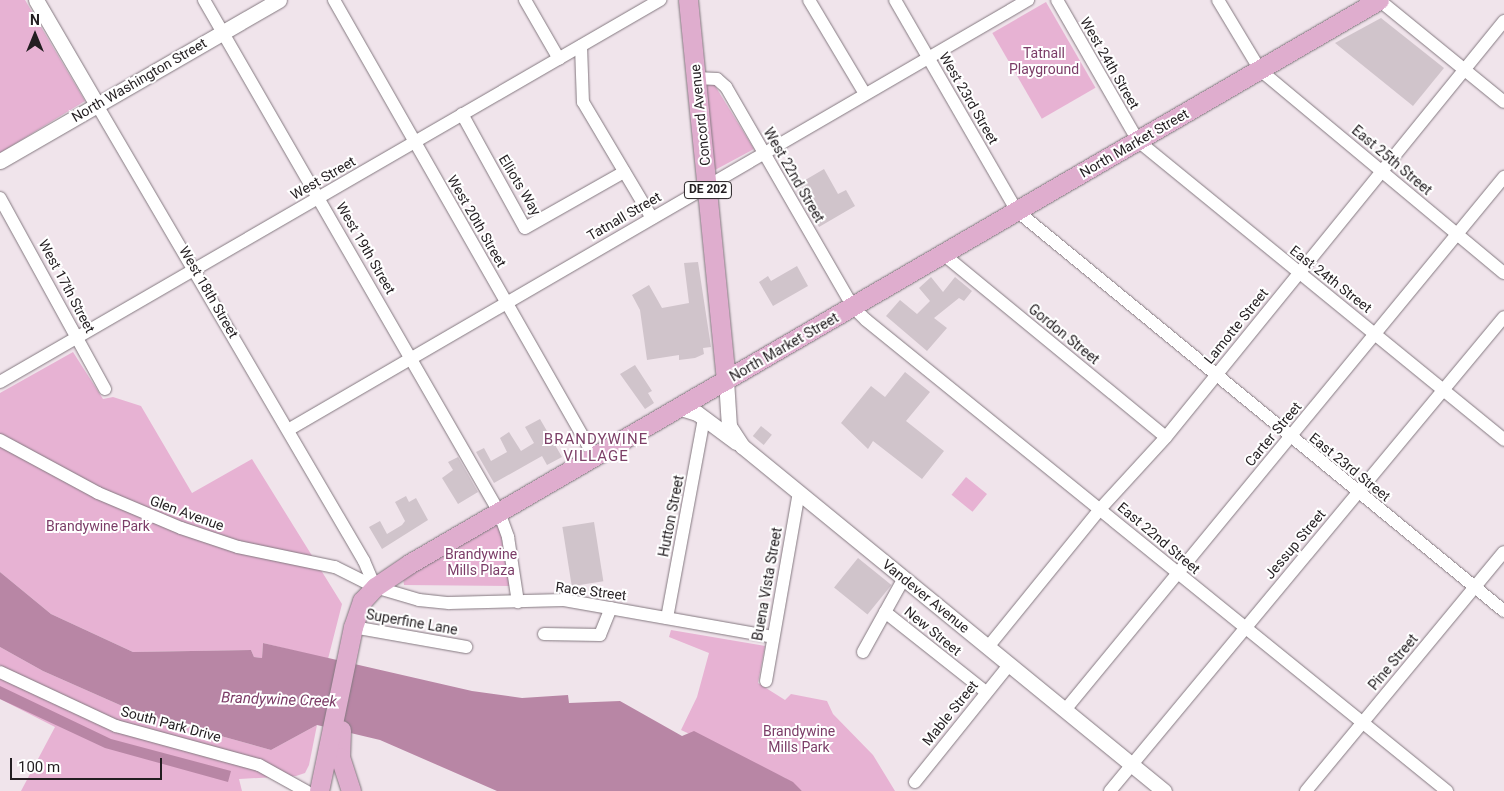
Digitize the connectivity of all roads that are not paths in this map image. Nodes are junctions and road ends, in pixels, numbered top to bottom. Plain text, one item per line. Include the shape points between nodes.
1 (36, 0) edge
2 (204, 0) edge
3 (279, 0) edge
4 (334, 0) edge
5 (525, 0) edge
6 (660, 0) edge
7 (688, 0) edge
8 (809, 0) edge
9 (895, 0) edge
10 (1028, 0) edge
11 (1057, 0) edge
12 (1218, 0) edge
13 (1379, 0) edge
14 (1504, 21) edge
15 (223, 32) junction
16 (581, 46) junction
17 (928, 57) junction
18 (559, 58) junction
19 (1464, 69) junction
20 (1260, 70) junction
21 (696, 78) junction
22 (865, 94) junction
23 (1504, 102) edge
24 (98, 105) junction
25 (462, 114) junction
26 (1138, 141) junction
27 (414, 143) junction
28 (764, 152) junction
29 (0, 161) edge
30 (1383, 170) junction
31 (624, 172) junction
32 (1504, 178) edge
33 (708, 185) junction
34 (0, 198) edge
35 (320, 198) junction
36 (1017, 211) junction
37 (652, 218) junction
38 (1457, 234) junction
39 (943, 254) junction
40 (195, 267) junction
41 (1298, 273) junction
42 (1504, 273) edge
43 (507, 302) junction
44 (853, 307) junction
45 (1504, 317) edge
46 (1376, 333) junction
47 (78, 337) junction
48 (411, 357) junction
49 (1216, 374) junction
50 (726, 380) junction
51 (0, 382) edge
52 (105, 389) dead end
53 (1441, 390) junction
54 (678, 407) junction
55 (704, 419) junction
56 (288, 430) junction
57 (1166, 437) junction
58 (1290, 438) junction
59 (0, 440) edge
60 (1504, 440) edge
61 (742, 446) junction
62 (594, 456) junction
63 (1358, 491) junction
64 (799, 492) junction
65 (1101, 508) junction
66 (499, 512) junction
67 (1504, 552) edge
68 (1177, 572) junction
69 (904, 578) junction
70 (375, 587) junction
71 (1476, 588) junction
72 (518, 602) junction
73 (610, 608) junction
74 (1504, 611) edge
75 (885, 612) junction
76 (667, 618) junction
77 (1244, 629) junction
78 (544, 634) dead end
79 (773, 637) junction
80 (350, 641) junction
81 (466, 647) dead end
82 (988, 647) junction
83 (863, 652) dead end
84 (1010, 664) junction
85 (0, 672) edge
86 (766, 681) dead end
87 (986, 692) junction
88 (1065, 710) junction
89 (1361, 724) junction
90 (334, 744) junction
91 (1131, 764) junction
92 (915, 782) dead end
93 (306, 791) edge
94 (319, 791) edge
95 (351, 791) edge
96 (1110, 791) edge
97 (1164, 791) edge
98 (1306, 791) edge
99 (1447, 791) edge

1 - 24 street, West 18th Street
2 - 15 street, West 19th Street
3 - 15 street, North Washington Street
4 - 27 street, West 20th Street
5 - 18 street
6 - 16 street, West Street
7 - 21 main road, Concord Avenue / DE 202
8 - 22 street
9 - 17 street, West 23rd Street
10 - 17 street, Tatnall Street
11 - 26 street, West 24th Street
12 - 20 street, East 25th Street
13 - 19 street
13 - 20 main road, North Market Street
14 - 19 street, Lamotte Street
15 - 24 street, North Washington Street
15 - 35 street, West 19th Street
16 - 18 street, West Street
16 - 31 street via 584,102
17 - 22 street, Tatnall Street
17 - 36 street, West 23rd Street
18 - 25 street, West Street
19 - 23 street
19 - 30 street, Lamotte Street
20 - 26 main road, North Market Street
20 - 30 street, East 25th Street
21 - 28 street, West 22nd Street via 717,79 726,87
21 - 33 main road, Concord Avenue / DE 202
22 - 28 street, Tatnall Street
24 - 29 street, North Washington Street
24 - 40 street, West 18th Street
25 - 27 street, West Street
25 - 31 street, Elliots Way via 525,228
26 - 36 main road, North Market Street
26 - 41 street, East 24th Street
27 - 35 street, West Street
27 - 43 street, West 20th Street
28 - 33 street, Tatnall Street
28 - 44 street, West 22nd Street
30 - 38 street, East 25th Street
30 - 41 street, Lamotte Street
31 - 37 street
32 - 38 street, Carter Street
33 - 37 street, Tatnall Street
33 - 50 main road, Concord Avenue / DE 202
34 - 47 street, West 17th Street
35 - 40 street, West Street
35 - 48 street, West 19th Street
36 - 39 main road, North Market Street
36 - 49 street, East 23rd Street
37 - 43 street, Tatnall Street
38 - 42 street, East 25th Street
38 - 46 street, Carter Street
39 - 44 main road, North Market Street
39 - 57 street, Gordon Street
40 - 47 street, West Street
40 - 56 street, West 18th Street
41 - 46 street, East 24th Street
41 - 49 street, Lamotte Street
43 - 48 street, Tatnall Street
43 - 62 street, West 20th Street
44 - 50 main road, North Market Street
44 - 65 street, East 22nd Street
45 - 53 street, Jessup Street
46 - 53 street, East 24th Street
46 - 58 street, Carter Street
47 - 51 street, West Street
47 - 52 street, West 17th Street
48 - 56 street, Tatnall Street
48 - 66 street, West 19th Street
49 - 57 street, Lamotte Street
49 - 58 street, East 23rd Street
50 - 54 main road, North Market Street
50 - 61 street, Vandever Avenue via 729,426
53 - 60 street, East 24th Street
53 - 63 street, Jessup Street
54 - 55 street
54 - 62 main road, North Market Street
55 - 61 street
55 - 76 street, Hutton Street
56 - 70 street, West 18th Street
57 - 65 street, Lamotte Street
58 - 63 street, East 23rd Street
58 - 68 street, Carter Street
59 - 70 street, Glen Avenue via 36,462 154,518 238,547 335,567
61 - 64 street, Vandever Avenue
62 - 66 main road, North Market Street
63 - 71 street, East 23rd Street
63 - 77 street, Jessup Street
64 - 69 street, Vandever Avenue
64 - 79 street, Buena Vista Street
65 - 68 street, East 22nd Street
65 - 82 street, Lamotte Street
66 - 70 main road, North Market Street
66 - 72 street, West 19th Street via 508,537
67 - 71 street, Pine Street
68 - 77 street, East 22nd Street
68 - 88 street, Carter Street
69 - 75 street
69 - 82 street, Vandever Avenue
70 - 72 street, Race Street via 448,603
70 - 80 main road, North Market Street via 362,601
71 - 74 street, East 23rd Street
71 - 89 street, Pine Street
72 - 73 street, Race Street via 564,600
73 - 76 street, Race Street
73 - 78 street via 600,635
75 - 83 street
75 - 87 street, New Street
76 - 79 street, Race Street
77 - 89 street, East 22nd Street
77 - 91 street, Jessup Street
79 - 86 street, Buena Vista Street
80 - 81 street, Superfine Lane
80 - 90 main road, North Market Street
82 - 84 street, Vandever Avenue
84 - 87 street, Mable Street
84 - 88 street, Vandever Avenue
85 - 93 street, South Park Drive via 116,726 259,764
87 - 92 street, Mable Street
88 - 91 street, Vandever Avenue
89 - 98 street, Pine Street
89 - 99 street, East 22nd Street
90 - 94 main road, North Market Street
90 - 95 main road
91 - 96 street, Jessup Street
91 - 97 street, Vandever Avenue

